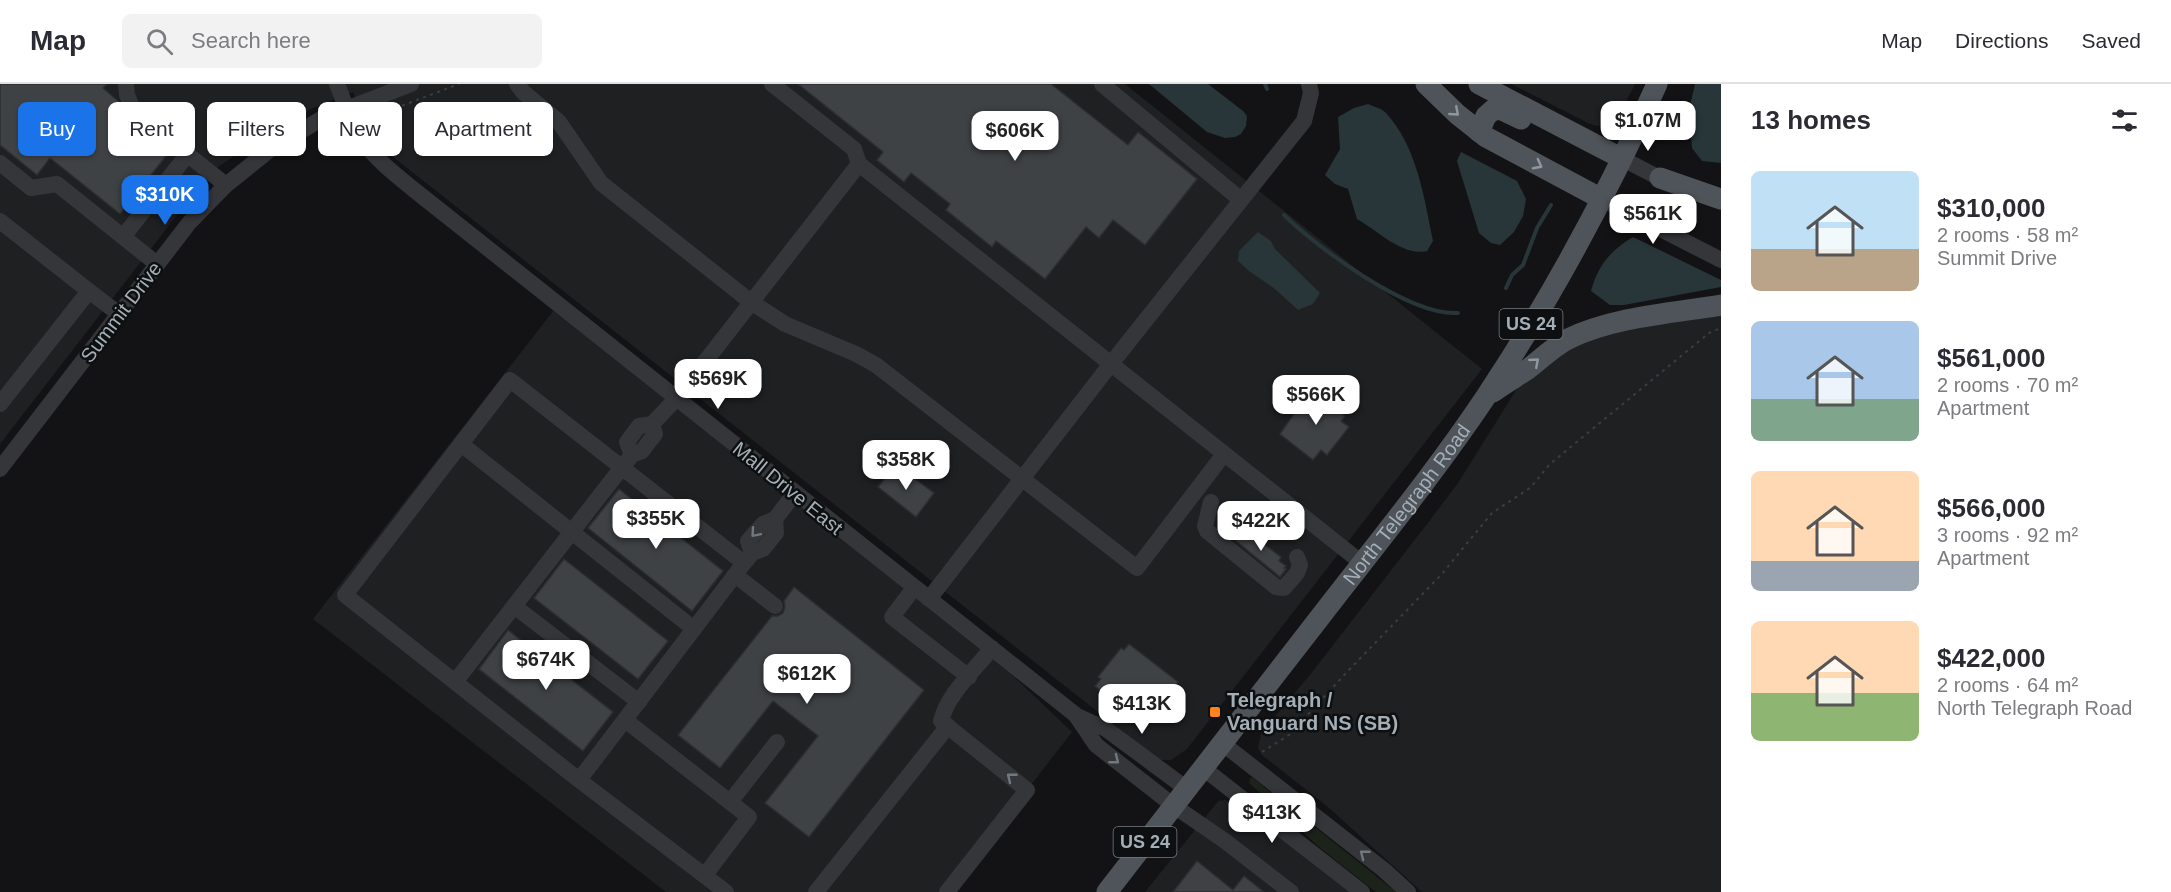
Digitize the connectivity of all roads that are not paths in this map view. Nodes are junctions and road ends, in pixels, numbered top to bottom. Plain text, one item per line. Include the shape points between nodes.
1 (126, 84) edge
2 (337, 84) edge
3 (411, 84) edge
4 (517, 84) edge
5 (772, 84) edge
6 (1102, 84) edge
7 (1309, 84) edge
8 (1426, 84) edge
9 (1479, 84) edge
10 (1657, 84) edge
11 (1664, 84) edge
12 (130, 102) edge
13 (344, 102) edge
14 (377, 102) edge
15 (1646, 107) junction
16 (318, 121) edge
17 (1479, 132) junction
18 (1583, 139) junction
19 (186, 156) edge
20 (188, 156) edge
21 (376, 156) edge
22 (1621, 158) junction
23 (0, 163) edge
24 (859, 164) junction
25 (1660, 178) junction
26 (226, 185) junction
27 (1600, 198) junction
28 (1721, 199) edge
29 (1241, 200) junction
30 (1721, 210) edge
31 (0, 221) edge
32 (123, 237) junction
33 (1721, 260) edge
34 (157, 264) junction
35 (89, 291) junction
36 (752, 302) junction
37 (1721, 305) edge
38 (119, 314) junction
39 (1110, 365) junction
40 (1487, 395) junction
41 (676, 399) junction
42 (0, 404) edge
43 (461, 444) junction
44 (1224, 454) junction
45 (627, 461) junction
46 (0, 469) edge
47 (1022, 479) junction
48 (795, 493) junction
49 (1211, 502) dead end
50 (571, 533) junction
51 (1297, 557) dead end
52 (1362, 563) junction
53 (744, 564) junction
54 (914, 588) junction
55 (929, 599) junction
56 (514, 606) junction
57 (775, 606) dead end
58 (694, 629) junction
59 (992, 648) junction
60 (969, 677) junction
61 (455, 682) junction
62 (639, 702) junction
63 (625, 720) junction
64 (948, 726) junction
65 (777, 742) dead end
66 (1222, 743) junction
67 (1203, 768) junction
68 (579, 780) junction
69 (1180, 798) junction
70 (730, 802) junction
71 (705, 875) junction
72 (726, 892) edge
73 (816, 892) edge
74 (947, 892) edge
75 (1107, 892) edge
76 (1291, 892) edge
77 (1362, 892) edge
78 (1408, 892) edge

1 - 12 street
2 - 13 street, Mall Drive East
3 - 14 street, Summit Drive
4 - 36 street via 559,122 602,183
5 - 24 street via 854,149
6 - 29 street
7 - 29 street via 1311,93 1304,121
8 -> 17 main road
9 - 18 main road
10 - 15 main road, North Telegraph Road / US 24
11 - 15 main road
15 - 22 main road, North Telegraph Road / US 24
16 - 26 street, Summit Drive via 272,148
17 - 18 main road via 1489,112 1498,109 1543,130
17 -> 27 main road
18 - 22 main road
19 - 32 street
20 - 26 street
21 - 41 street, Mall Drive East
22 - 25 street
22 - 27 main road, North Telegraph Road / US 24
23 - 32 street via 31,188 57,184
24 - 36 street
24 - 39 street
25 - 28 main road
25 - 30 street
26 - 34 street, Summit Drive
27 - 33 street
27 - 40 main road, North Telegraph Road / US 24 via 1542,306
29 - 39 street
31 - 35 street
32 - 34 street
34 - 38 street, Summit Drive
35 - 38 street
35 - 42 street
36 - 41 street
36 - 47 street via 785,324 876,365
40 -> 37 main road via 1547,352 1590,329
38 - 46 street, Summit Drive
39 - 44 street
39 - 47 street
40 - 52 main road, North Telegraph Road / US 24
41 - 45 street via 652,424 639,426 627,442
41 - 48 street, Mall Drive East
43 - 45 street via 510,380
43 - 50 street
43 - 61 street via 345,595
44 - 47 street via 1137,568
44 - 52 street
45 - 50 street
45 - 53 street
47 - 55 street
48 - 53 street via 775,519 776,533
48 - 54 street, Mall Drive East
49 - 51 street via 1207,531 1276,587 1284,588 1297,573
50 - 56 street
50 - 58 street
52 - 66 main road, North Telegraph Road / US 24
53 - 57 street
53 - 58 street
54 - 55 street, Mall Drive East
54 - 60 street via 892,617
55 - 59 street, Mall Drive East
56 - 61 street
56 - 62 street
58 - 62 street
59 - 60 street
59 - 69 street, Mall Drive East via 1077,716 1096,745
60 - 64 street via 944,710 942,721
61 - 68 street
62 - 63 street
63 - 68 street
63 - 70 street
64 - 73 street
74 -> 64 street via 1028,790
65 - 70 street
66 - 67 main road, North Telegraph Road / US 24
78 -> 66 street
67 - 69 main road, North Telegraph Road / US 24
67 - 77 street
68 - 71 street
69 - 75 main road, North Telegraph Road / US 24
69 - 76 street, Mall Drive East via 1225,841
70 - 71 street via 749,817
71 - 72 street

